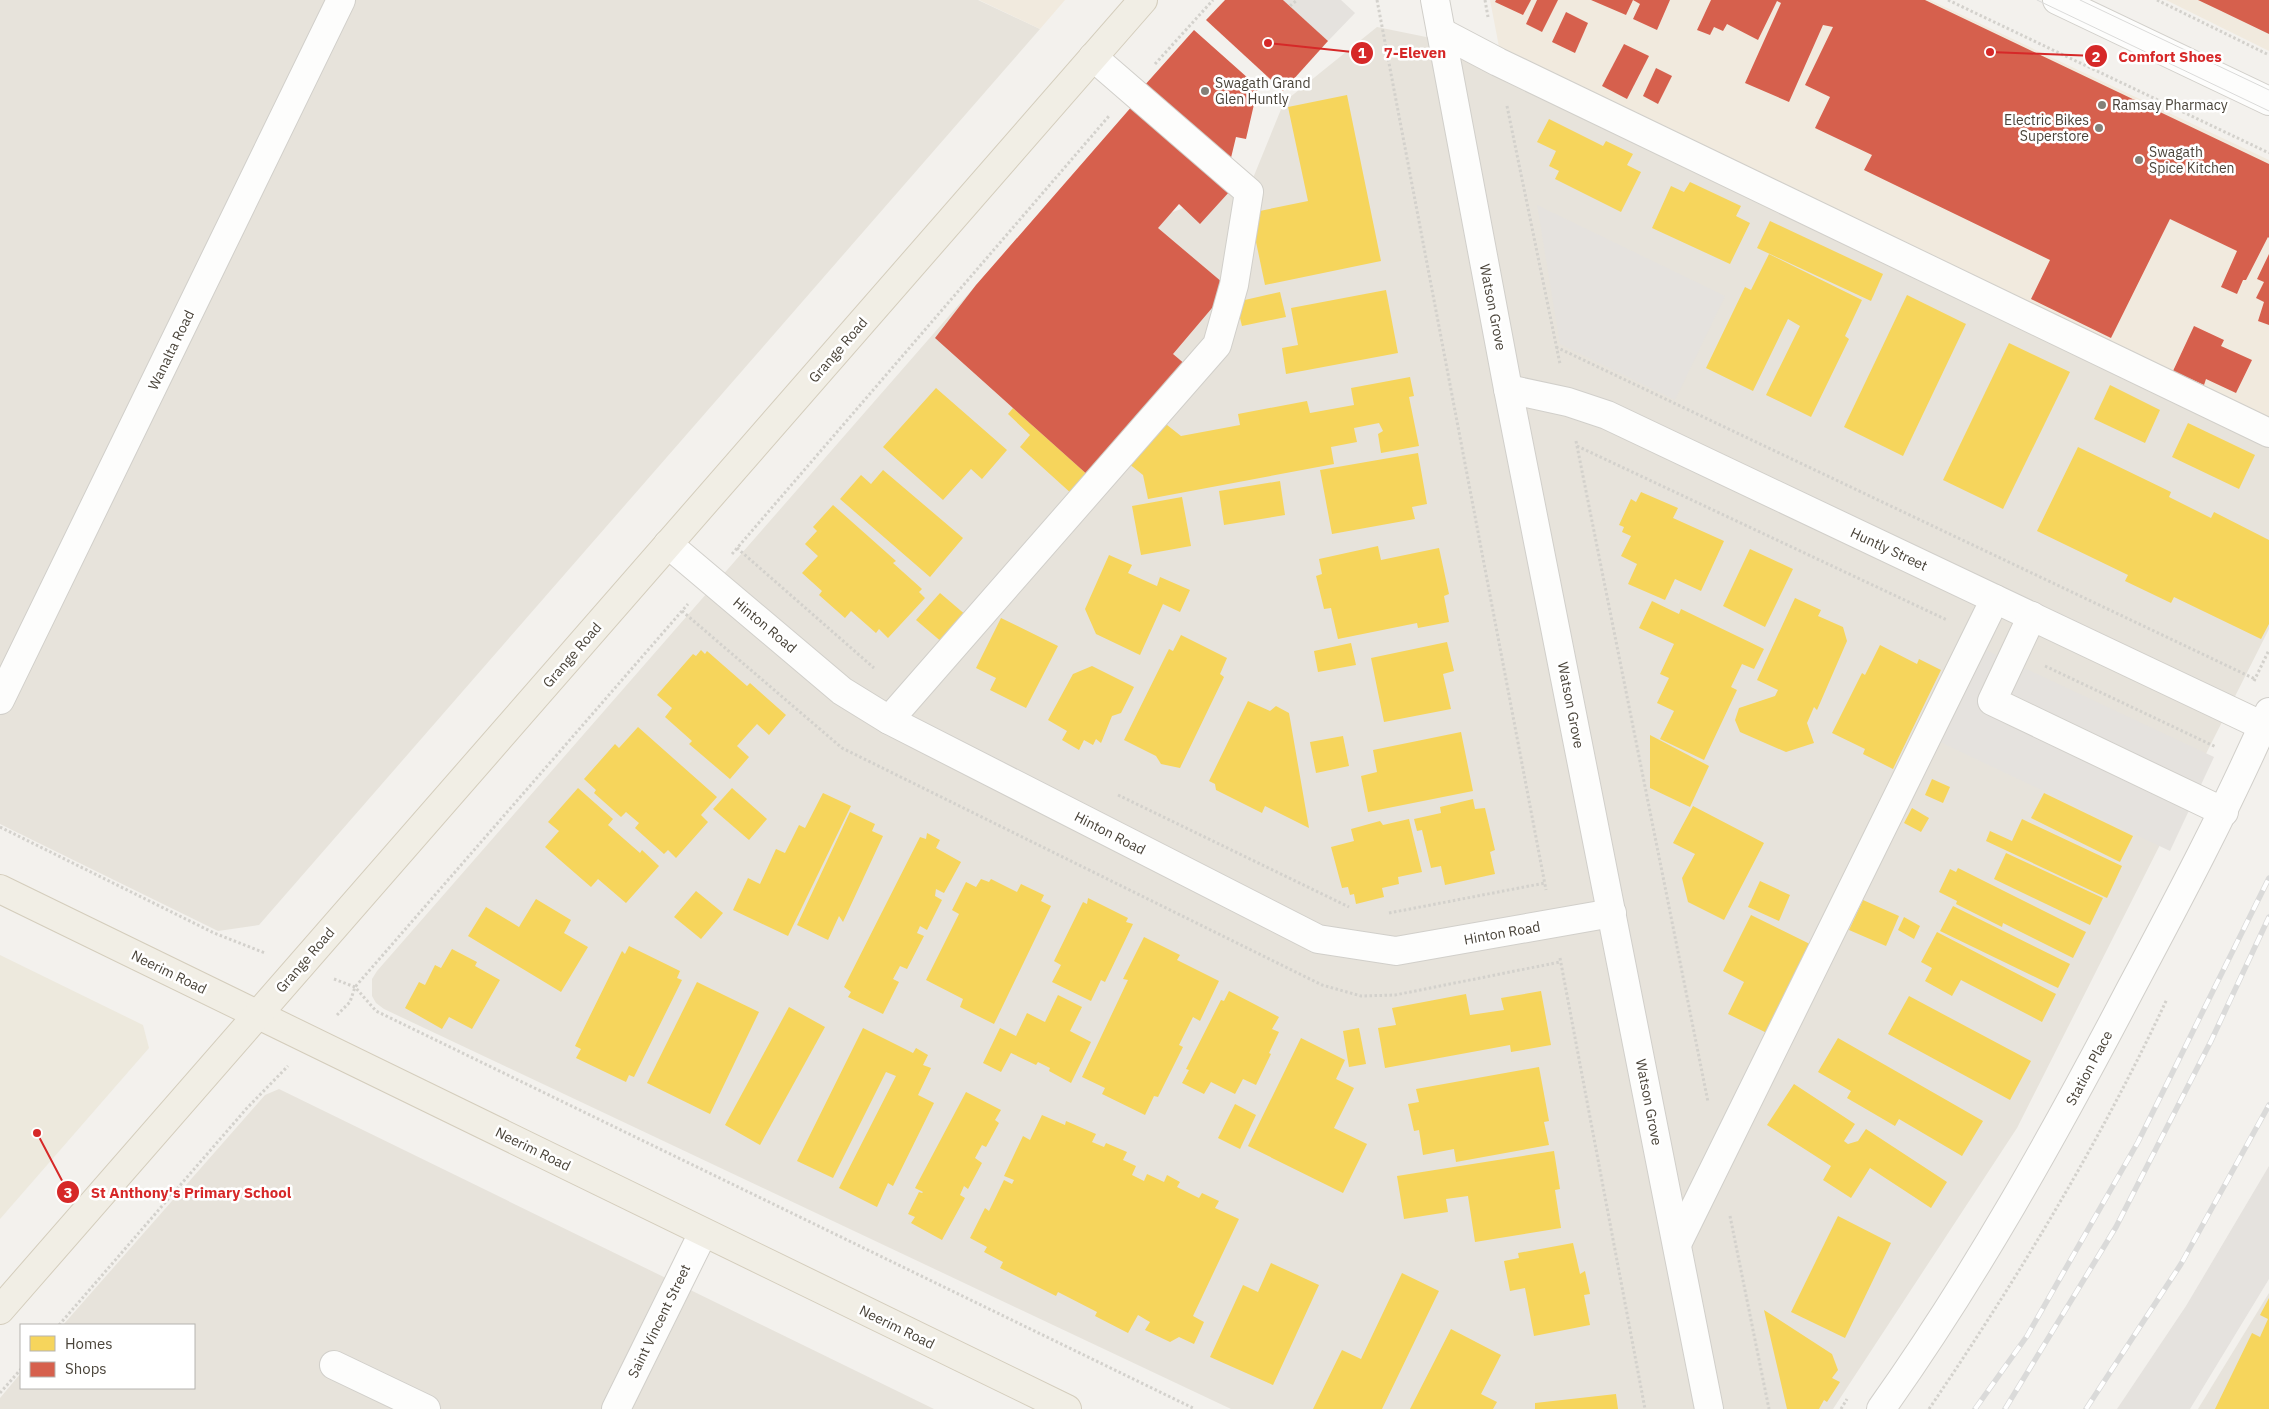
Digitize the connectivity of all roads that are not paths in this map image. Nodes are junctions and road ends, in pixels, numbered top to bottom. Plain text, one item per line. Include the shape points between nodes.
1 (341, 0) edge
2 (1143, 0) edge
3 (1435, 0) edge
4 (2057, 0) edge
5 (1441, 32) junction
6 (1093, 57) junction
7 (2269, 101) edge
8 (1508, 390) junction
9 (2269, 433) edge
10 (668, 544) junction
11 (1995, 599) junction
12 (2032, 616) junction
13 (0, 700) edge
14 (2266, 719) edge
15 (889, 720) junction
16 (2224, 812) junction
17 (0, 889) edge
18 (1612, 913) junction
19 (258, 1015) junction
20 (703, 1233) junction
21 (1677, 1244) junction
22 (0, 1310) edge
23 (334, 1365) dead end
24 (426, 1409) edge
25 (616, 1409) edge
26 (1067, 1409) edge
27 (1709, 1409) edge
28 (1881, 1409) edge

1 - 13 street, Wanalta Road
2 - 6 main road, Grange Road
3 - 5 street, Watson Grove
4 - 7 street
5 - 8 street, Watson Grove
5 - 9 street
6 - 10 main road, Grange Road
6 - 15 street via 1249,192 1234,285 1217,346
8 - 11 street, Huntly Street via 1568,402 1606,415
8 - 18 street, Watson Grove
10 - 15 street, Hinton Road via 842,691
10 - 19 main road, Grange Road
11 - 12 street, Huntly Street
11 - 21 street
12 - 14 street, Huntly Street
12 - 16 street via 1992,701
14 - 16 street, Station Place
15 - 18 street, Hinton Road via 1318,939 1396,951
16 - 28 street, Station Place via 2070,1104 1953,1303
17 - 19 main road, Neerim Road
18 - 21 street, Watson Grove
19 - 20 main road, Neerim Road
19 - 22 main road, Grange Road
20 - 25 street, Saint Vincent Street
20 - 26 main road, Neerim Road
21 - 27 street, Watson Grove
23 - 24 street

